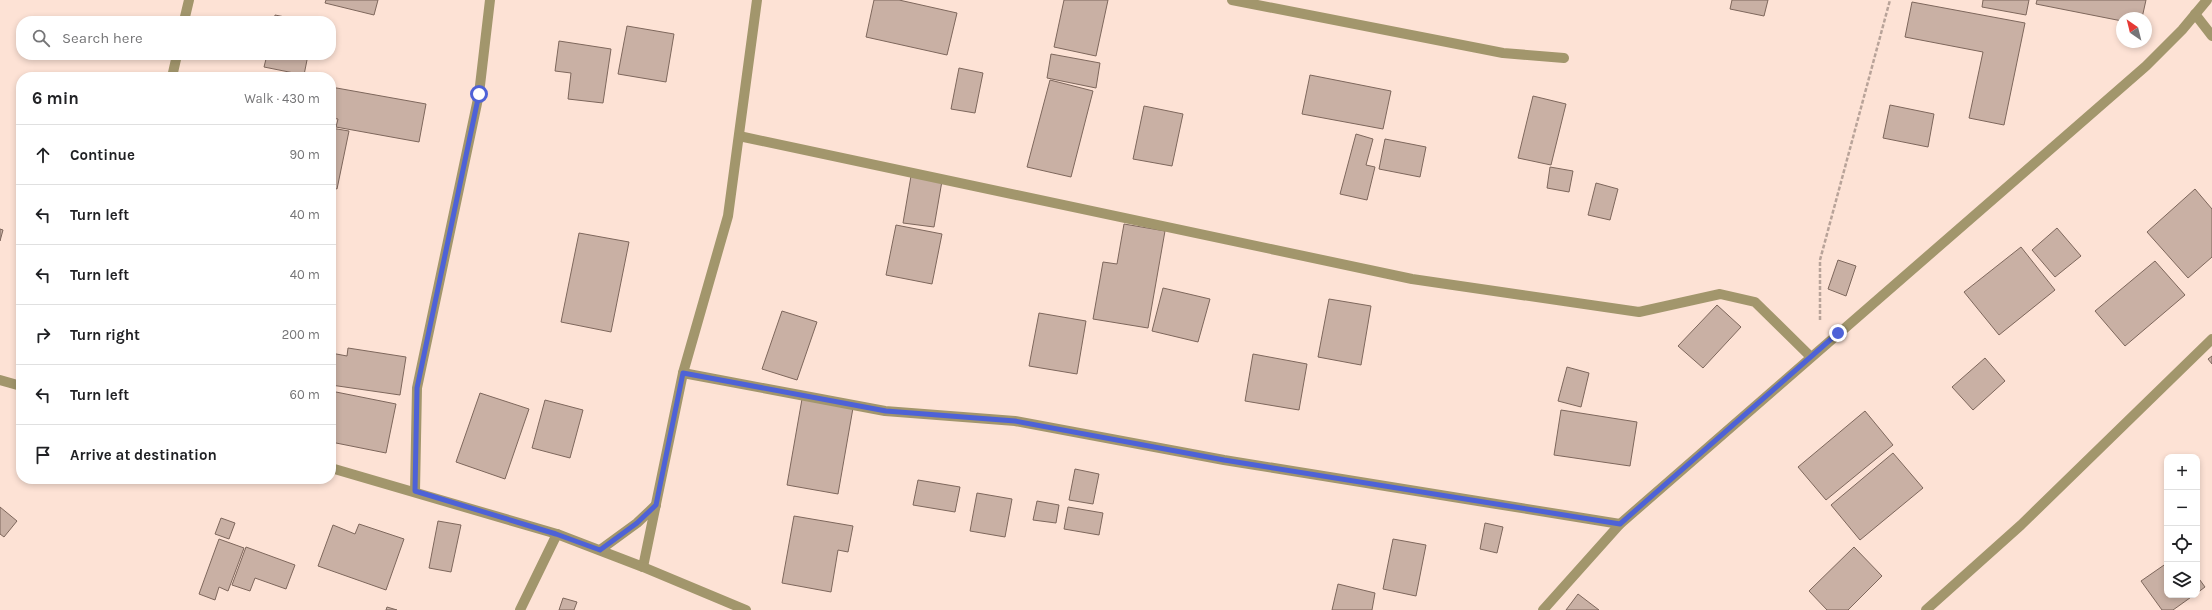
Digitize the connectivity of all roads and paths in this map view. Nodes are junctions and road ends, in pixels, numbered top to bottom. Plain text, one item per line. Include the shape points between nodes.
1 (189, 0) edge
2 (490, 0) edge
3 (757, 0) edge
4 (1232, 0) edge
5 (1890, 0) edge
6 (2207, 0) edge
7 (2195, 14) junction
8 (185, 16) edge
9 (2212, 36) edge
10 (1564, 58) dead end
11 (176, 60) edge
12 (173, 72) edge
13 (739, 136) junction
14 (2212, 339) edge
15 (1819, 349) junction
16 (1811, 357) junction
17 (683, 373) junction
18 (0, 380) edge
19 (16, 385) edge
20 (336, 469) edge
21 (415, 491) junction
22 (656, 505) junction
23 (1620, 524) junction
24 (556, 534) junction
25 (600, 550) junction
26 (644, 567) junction
27 (520, 610) edge
28 (746, 610) edge
29 (1543, 610) edge
30 (1926, 610) edge

1 - 8 street
2 - 21 street via 479,94 417,388
3 - 13 street
4 - 10 street via 1503,53
5 - 15 path via 1820,260
6 - 7 street
7 - 9 street
7 - 15 street via 2146,66
11 - 12 street
13 - 16 street via 1412,279 1639,312 1720,294 1755,302
13 - 17 street via 728,216
14 - 30 street via 2021,525
15 - 16 street
16 - 23 street
17 - 22 street
17 - 23 street via 886,411 1015,421 1224,460
18 - 19 street
20 - 21 street
21 - 24 street
22 - 25 street via 637,523
22 - 26 street
23 - 29 street
24 - 25 street
24 - 27 street
25 - 26 street
26 - 28 street

